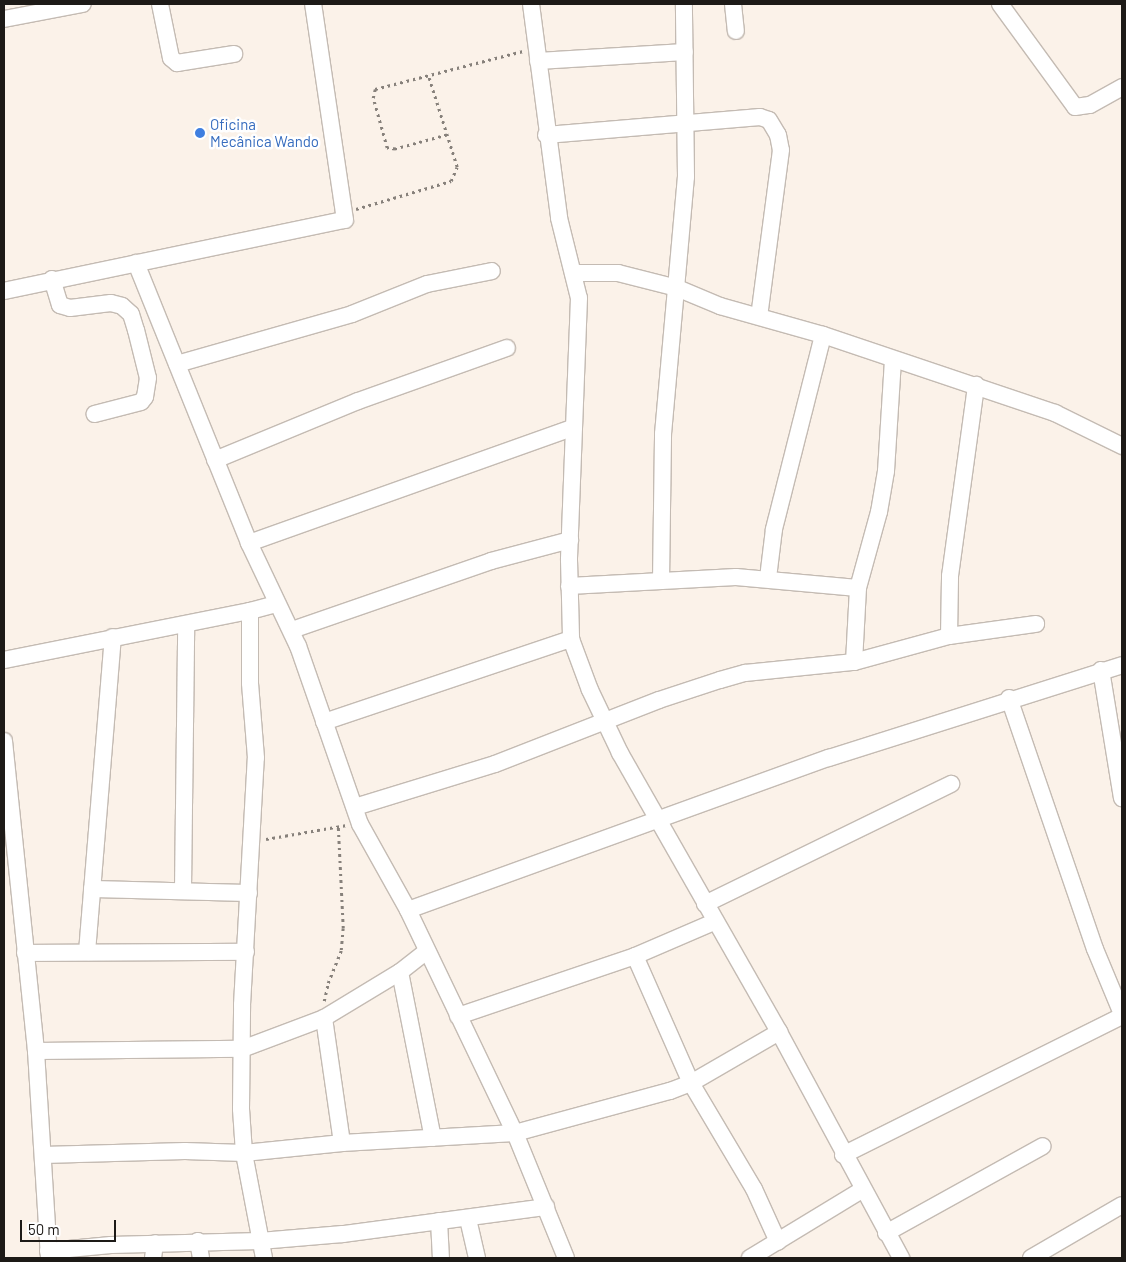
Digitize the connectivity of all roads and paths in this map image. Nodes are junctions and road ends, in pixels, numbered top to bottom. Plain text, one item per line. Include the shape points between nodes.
1 (36, 4) edge
2 (83, 4) edge
3 (160, 4) edge
4 (313, 4) edge
5 (531, 4) edge
6 (684, 4) edge
7 (733, 4) edge
8 (1000, 4) edge
9 (4, 7) edge
10 (55, 10) junction
11 (4, 19) edge
12 (736, 31) dead end
13 (685, 52) junction
14 (234, 54) dead end
15 (537, 54) junction
16 (428, 75) junction
17 (1122, 87) edge
18 (686, 123) junction
19 (546, 134) junction
20 (447, 135) junction
21 (345, 212) junction
22 (136, 263) junction
23 (492, 272) dead end
24 (573, 273) junction
25 (52, 279) junction
26 (677, 288) junction
27 (4, 291) edge
28 (759, 316) junction
29 (823, 335) junction
30 (507, 348) dead end
31 (893, 360) junction
32 (176, 364) junction
33 (976, 385) junction
34 (95, 414) dead end
35 (574, 428) junction
36 (1122, 446) edge
37 (215, 460) junction
38 (570, 540) junction
39 (249, 543) junction
40 (768, 578) junction
41 (661, 581) junction
42 (569, 586) junction
43 (858, 588) junction
44 (276, 604) junction
45 (250, 611) junction
46 (1036, 624) dead end
47 (186, 626) junction
48 (292, 630) junction
49 (949, 636) junction
50 (113, 637) junction
51 (571, 639) junction
52 (4, 660) edge
53 (854, 662) junction
54 (1122, 664) edge
55 (1101, 670) junction
56 (1009, 698) junction
57 (324, 722) junction
58 (606, 723) junction
59 (4, 742) edge
60 (951, 784) dead end
61 (1122, 798) edge
62 (355, 807) junction
63 (657, 822) junction
64 (360, 824) junction
65 (338, 826) junction
66 (252, 840) junction
67 (92, 889) junction
68 (183, 889) junction
69 (249, 892) junction
70 (705, 904) junction
71 (408, 910) junction
72 (714, 922) junction
73 (427, 951) junction
74 (87, 952) junction
75 (246, 952) junction
76 (25, 953) junction
77 (635, 956) junction
78 (400, 972) junction
79 (1122, 1015) edge
80 (458, 1016) junction
81 (324, 1018) junction
82 (779, 1032) junction
83 (242, 1049) junction
84 (36, 1051) junction
85 (691, 1083) junction
86 (515, 1133) junction
87 (433, 1138) junction
88 (342, 1143) junction
89 (1043, 1146) dead end
90 (244, 1153) junction
91 (43, 1155) junction
92 (843, 1155) junction
93 (862, 1190) junction
94 (1122, 1205) edge
95 (546, 1207) junction
96 (468, 1219) junction
97 (439, 1221) junction
98 (886, 1233) junction
99 (198, 1241) junction
100 (260, 1241) junction
101 (778, 1242) junction
102 (154, 1251) edge
103 (49, 1255) edge
104 (895, 1256) edge
105 (201, 1258) edge
106 (264, 1258) edge
107 (441, 1258) edge
108 (477, 1258) edge
109 (566, 1258) edge
110 (750, 1258) edge
111 (1031, 1258) edge

1 - 10 street
2 - 10 street
3 - 14 street via 170,58 177,63
4 - 21 street
5 - 15 street
6 - 13 street
7 - 12 street
8 - 17 street via 1075,107 1090,105
9 - 10 street
10 - 11 street
13 - 15 street
13 - 18 street
15 - 16 path via 503,58
15 - 19 street
16 - 20 path
16 - 20 path via 375,89 373,98 384,143 395,149
18 - 19 street
18 - 26 street via 686,177
18 - 28 street via 760,117 769,120 778,135 781,150
19 - 24 street via 562,234
20 - 21 path via 457,168 451,181
21 - 22 street via 345,220
22 - 25 street
22 - 32 street
23 - 32 street via 427,284 352,314
24 - 26 street via 618,273
24 - 35 street via 579,298 580,348
25 - 27 street
25 - 34 street via 60,305 70,308 111,303 122,306 131,314 148,378 145,397 141,402
26 - 28 street via 720,306
26 - 41 street via 663,434
28 - 29 street
29 - 31 street
29 - 40 street via 774,529
30 - 37 street via 358,401
31 - 33 street
31 - 43 street via 886,471 879,512
32 - 37 street
33 - 36 street via 1055,413
33 - 49 street via 952,557
35 - 38 street
35 - 39 street
37 - 39 street
38 - 42 street
38 - 48 street via 491,561
39 - 44 street
40 - 41 street
40 - 43 street
41 - 42 street
42 - 51 street
43 - 53 street
44 - 45 street
44 - 48 street
45 - 47 street
45 - 66 street via 250,683 256,742
46 - 49 street
47 - 50 street
47 - 68 street
48 - 57 street
49 - 53 street
50 - 52 street
50 - 67 street
51 - 57 street
51 - 58 street
53 - 58 street via 745,673 682,691
54 - 55 street
55 - 56 street
55 - 61 street
56 - 63 street via 829,758
56 - 79 street
57 - 62 street
58 - 62 street via 459,777
58 - 63 street
59 - 76 street
60 - 70 street
62 - 64 street
63 - 70 street
63 - 71 street
64 - 65 path
64 - 71 street
65 - 66 path
65 - 81 path via 343,928 336,969 325,994
66 - 69 street
67 - 68 street
67 - 74 street
68 - 69 street
69 - 75 street
70 - 72 street
71 - 73 street
72 - 77 street
72 - 82 street
73 - 78 street
73 - 80 street
74 - 75 street
74 - 76 street
75 - 83 street
76 - 84 street
77 - 80 street
77 - 85 street
78 - 81 street
78 - 87 street
79 - 92 street
80 - 86 street
81 - 83 street
81 - 88 street
82 - 85 street
82 - 92 street
83 - 84 street
83 - 90 street
84 - 91 street
85 - 86 street via 649,1099
85 - 101 street via 754,1189
86 - 87 street
86 - 95 street
87 - 88 street
88 - 90 street
89 - 98 street
90 - 91 street via 185,1151
90 - 100 street
91 - 103 street
92 - 93 street
93 - 98 street
93 - 101 street
94 - 111 street
95 - 96 street
95 - 109 street
96 - 97 street
96 - 108 street
97 - 100 street
97 - 107 street
98 - 104 street
99 - 100 street
99 - 102 street
99 - 105 street
100 - 106 street
101 - 110 street
102 - 103 street

